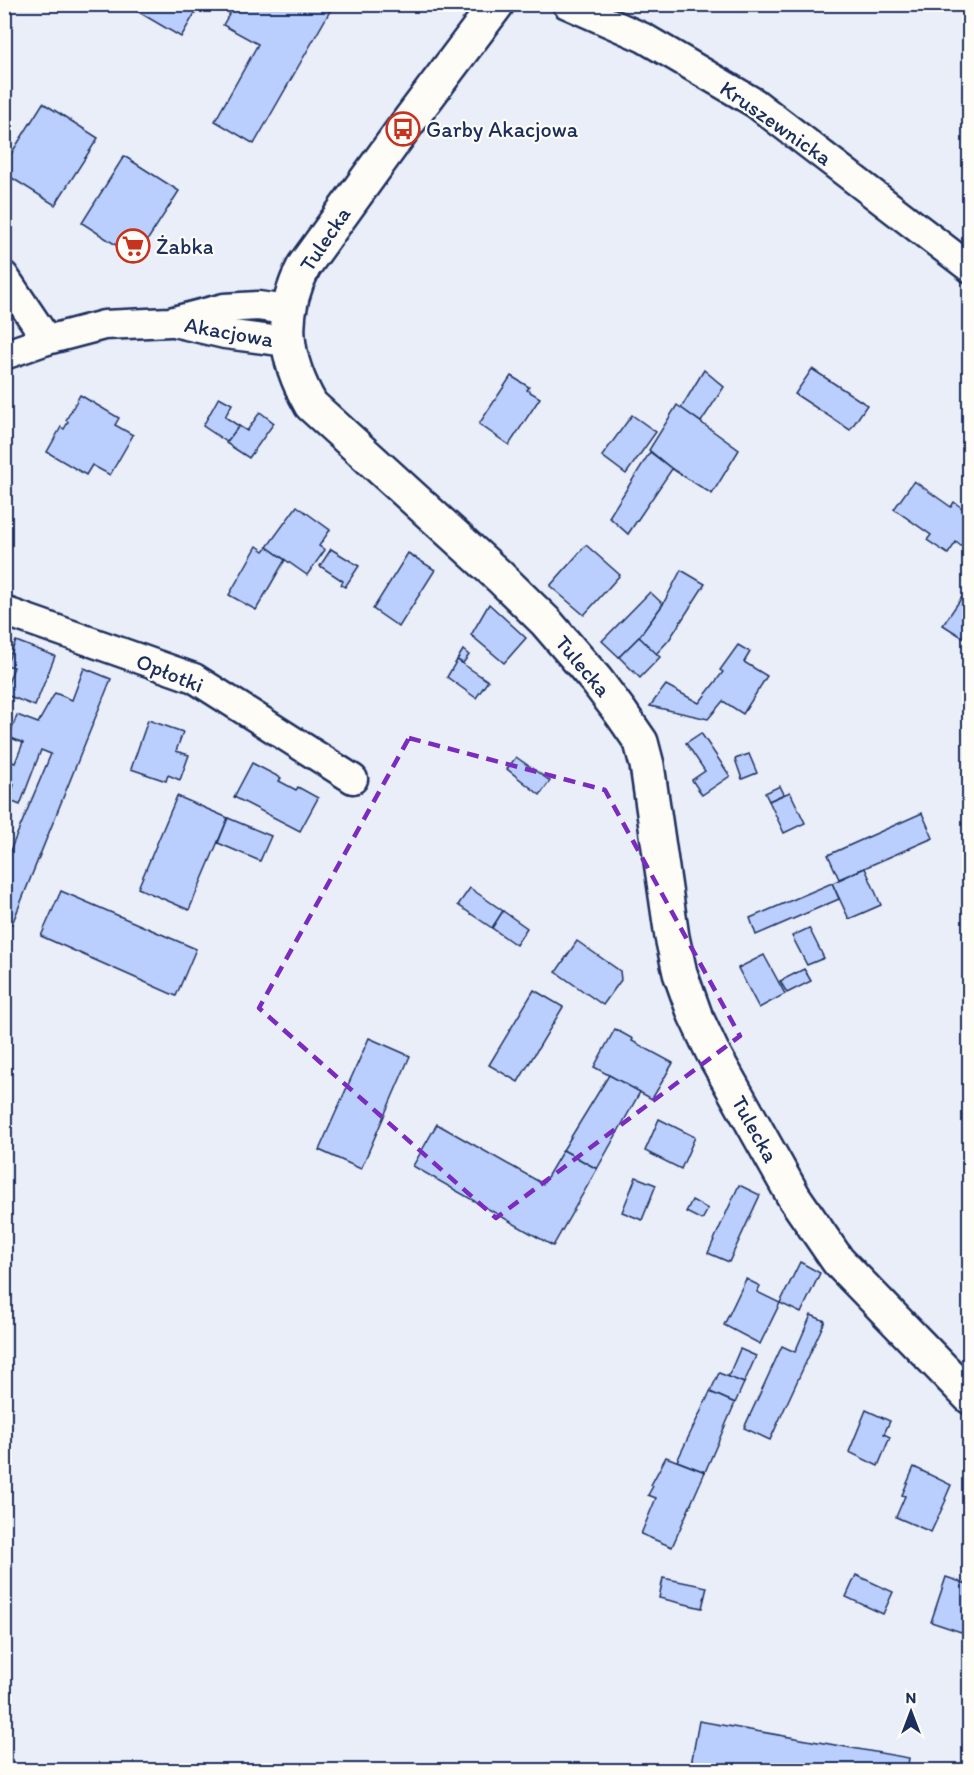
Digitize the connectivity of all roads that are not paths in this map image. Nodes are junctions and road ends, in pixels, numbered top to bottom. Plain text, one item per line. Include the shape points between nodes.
1 (497, 4) edge
2 (567, 4) edge
3 (969, 268) edge
4 (4, 276) edge
5 (288, 310) junction
6 (170, 322) junction
7 (47, 340) junction
8 (288, 342) junction
9 (4, 355) edge
10 (4, 611) edge
11 (353, 779) dead end
12 (969, 1397) edge

1 - 5 street, Tulecka via 304,266
2 - 3 street, Kruszewnicka via 645,38 755,103
4 - 7 street
5 - 6 street, Akacjowa via 258,306 224,308
5 - 8 street, Tulecka
6 - 7 street, Akacjowa via 104,325
6 - 8 street, Akacjowa
7 - 9 street, Akacjowa
8 - 12 street, Tulecka via 291,362 311,405 546,622 596,680 641,742 680,973 712,1051 794,1197 838,1262
10 - 11 street, Opłotki via 194,678

